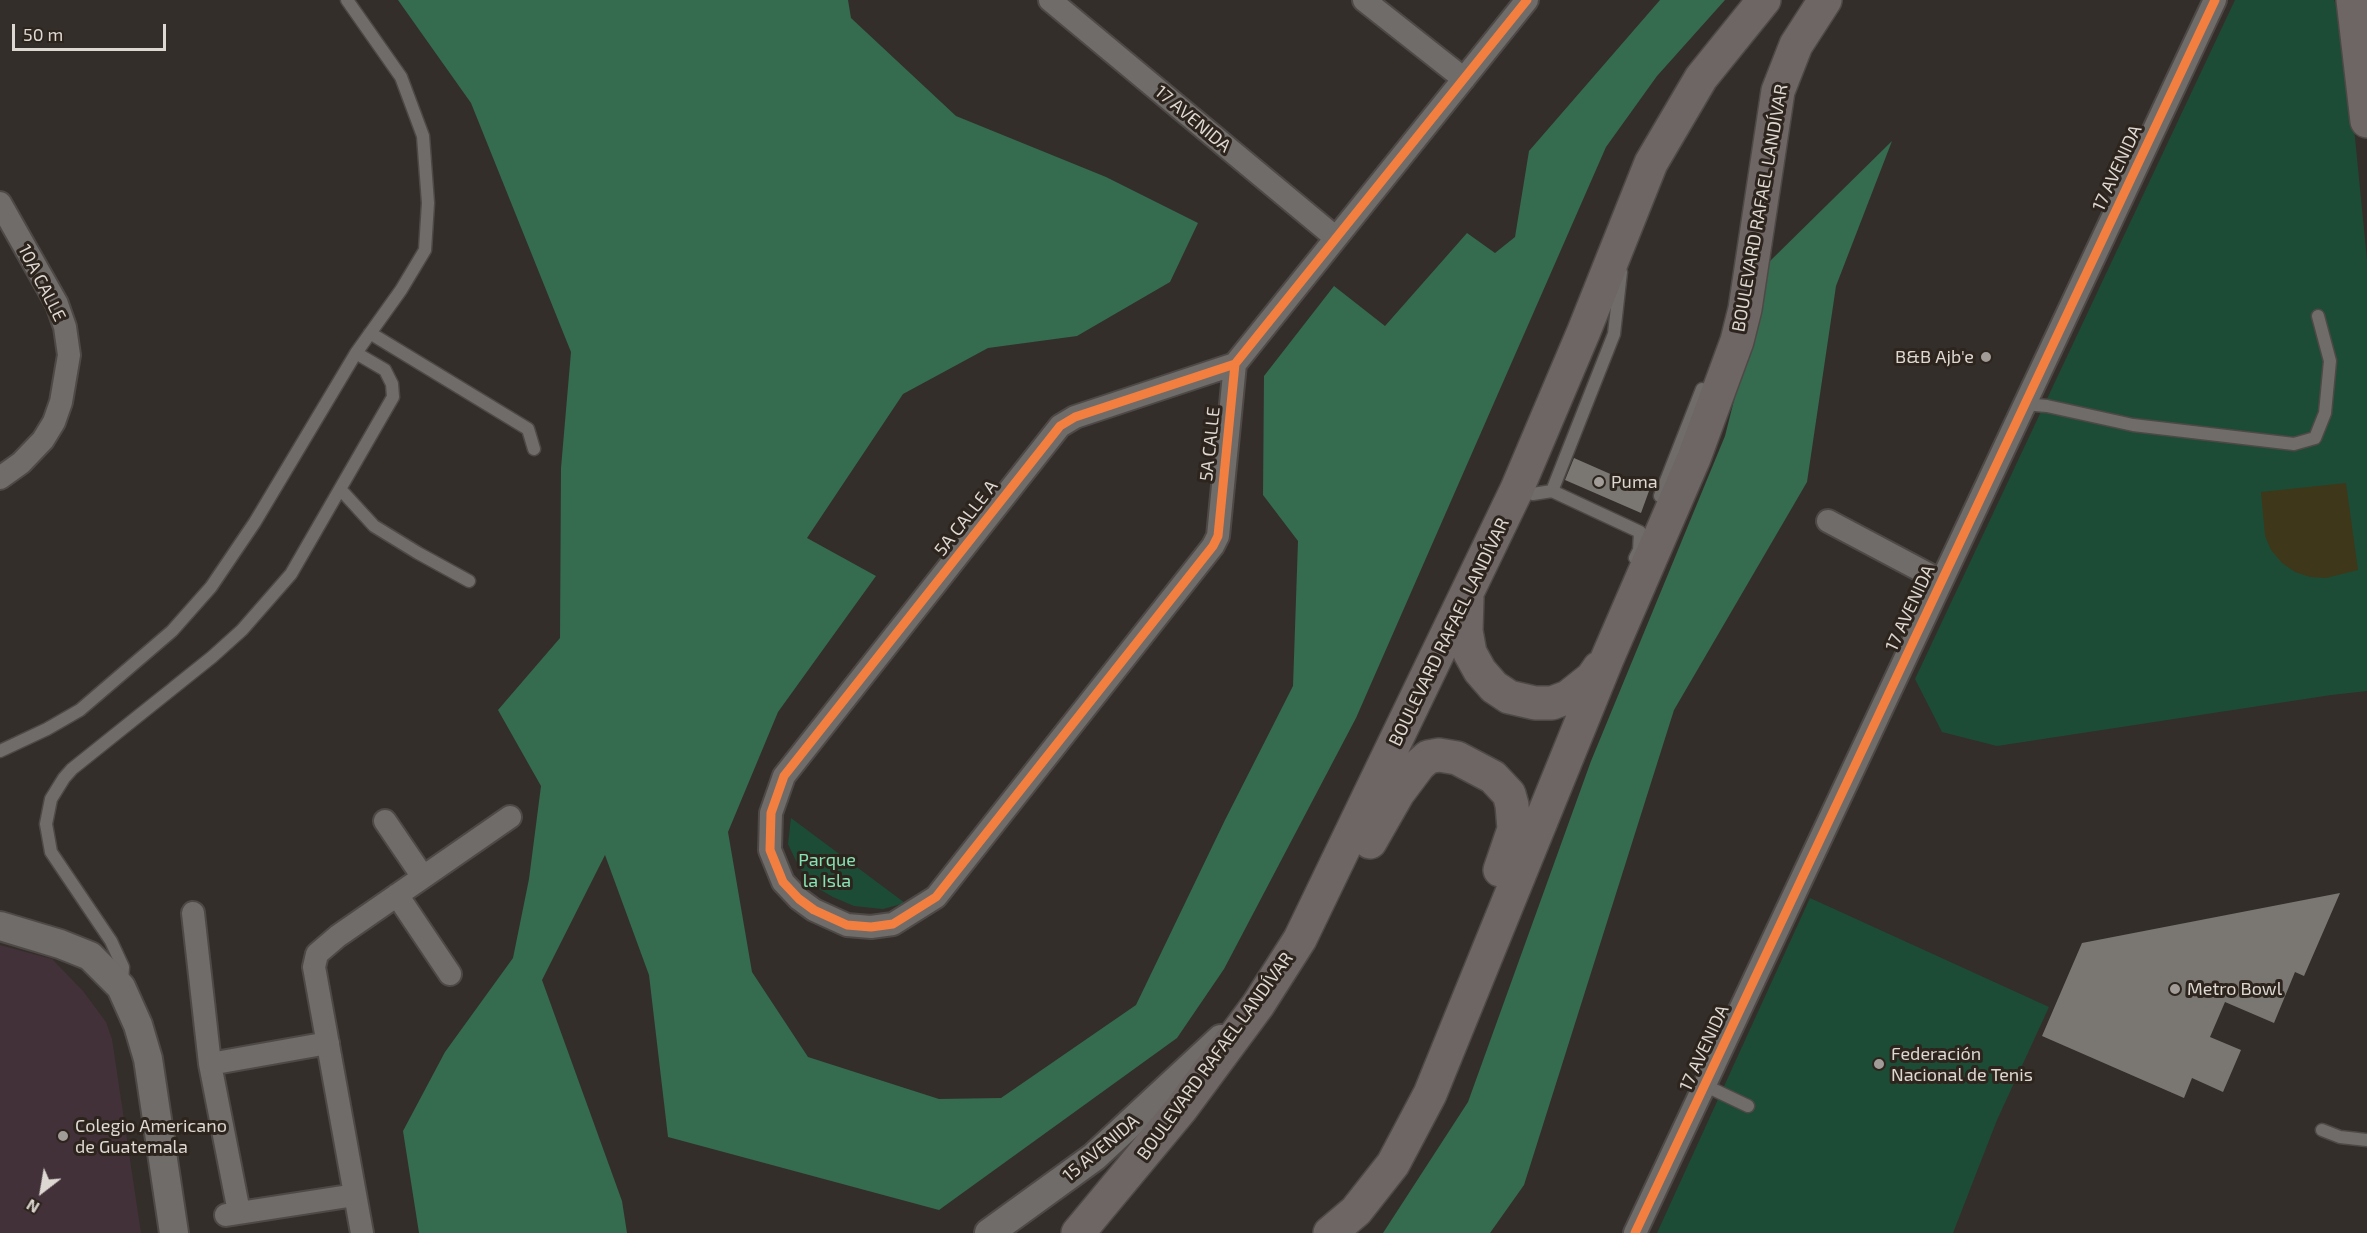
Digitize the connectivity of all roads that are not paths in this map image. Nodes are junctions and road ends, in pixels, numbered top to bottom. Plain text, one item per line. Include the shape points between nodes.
1 (347, 0) edge
2 (1050, 0) edge
3 (1364, 0) edge
4 (1527, 0) edge
5 (1764, 0) edge
6 (1825, 0) edge
7 (2215, 0) edge
8 (2353, 0) edge
9 (1464, 79) junction
10 (2367, 121) edge
11 (0, 203) edge
12 (1626, 226) junction
13 (1336, 238) junction
14 (2318, 316) dead end
15 (370, 333) junction
16 (357, 353) junction
17 (1235, 364) junction
18 (1707, 378) dead end
19 (2024, 404) junction
20 (534, 449) dead end
21 (0, 478) edge
22 (1517, 489) junction
23 (341, 490) junction
24 (1552, 491) junction
25 (1656, 507) dead end
26 (1828, 521) dead end
27 (1647, 529) dead end
28 (1639, 550) junction
29 (1630, 570) dead end
30 (469, 580) dead end
31 (1941, 581) junction
32 (1468, 591) junction
33 (1603, 649) junction
34 (0, 751) edge
35 (510, 817) dead end
36 (384, 821) dead end
37 (423, 877) junction
38 (397, 895) junction
39 (936, 897) joint
40 (193, 913) dead end
41 (0, 926) edge
42 (1300, 939) junction
43 (450, 975) dead end
44 (1478, 978) junction
45 (122, 987) junction
46 (1257, 1005) junction
47 (328, 1043) junction
48 (210, 1064) junction
49 (1704, 1085) junction
50 (1748, 1106) dead end
51 (2322, 1130) dead end
52 (2367, 1140) edge
53 (355, 1195) junction
54 (1636, 1231) edge
55 (174, 1233) edge
56 (362, 1233) edge
57 (988, 1233) edge
58 (1078, 1233) edge
59 (1330, 1233) edge
60 (1360, 1233) edge

1 - 15 lane via 401,77 423,136 428,203 425,250
2 - 13 street, 17 AVENIDA
3 - 9 street
4 - 9 street
5 - 12 main road, BOULEVARD RAFAEL LANDÍVAR via 1701,78 1675,120 1651,163
6 - 33 main road, BOULEVARD RAFAEL LANDÍVAR via 1796,45 1778,91 1745,309 1726,349 1694,458
7 - 19 street, 17 AVENIDA
8 - 10 main road
9 - 13 street
11 - 21 street, 10A CALLE via 57,304 69,355 54,422 21,463
12 - 22 main road, BOULEVARD RAFAEL LANDÍVAR
12 - 24 lane via 1614,334
13 - 17 street
14 - 19 lane via 2330,362 2325,412 2315,438 2294,444 2133,425
15 - 16 lane
15 - 20 lane via 528,429
16 - 23 lane via 385,370 393,398
16 - 34 lane via 255,522 211,587 172,631 80,710
17 - 39 street, 5A CALLE via 1218,536 1213,546
17 - 39 street, 5A CALLE A via 1075,417 1060,426 784,776 771,813 770,850 783,882 799,899 847,925 871,927 893,924
18 - 25 lane
19 - 31 street, 17 AVENIDA
22 - 24 lane via 1533,494
22 - 32 main road, BOULEVARD RAFAEL LANDÍVAR
23 - 30 lane via 374,526
23 - 45 lane via 291,574 261,610 212,657 72,769 51,799 46,824 51,852 111,941 123,967
24 - 28 lane via 1640,532
26 - 31 street
27 - 28 lane
28 - 29 lane
31 - 49 street, 17 AVENIDA
32 - 33 main road via 1466,631 1470,653 1494,687 1509,697 1534,703 1552,703 1568,697 1592,678
32 - 42 main road, BOULEVARD RAFAEL LANDÍVAR
33 - 44 main road, BOULEVARD RAFAEL LANDÍVAR
35 - 37 street
36 - 37 street
37 - 38 street
38 - 43 street
38 - 47 street via 317,954 314,966
40 - 48 street
41 - 45 street via 90,956
42 - 44 main road via 1341,895 1411,774 1428,757 1448,756 1493,777 1509,794 1512,805 1514,829 1484,917
42 - 46 main road, BOULEVARD RAFAEL LANDÍVAR
44 - 59 main road, BOULEVARD RAFAEL LANDÍVAR via 1430,1094 1393,1164 1356,1211
44 - 60 main road via 1472,1023 1450,1092 1426,1144
45 - 55 street via 148,1059
46 - 57 street, 15 AVENIDA via 1094,1158
46 - 58 main road, BOULEVARD RAFAEL LANDÍVAR via 1181,1109
47 - 48 street
47 - 53 street
48 - 53 street via 232,1213
49 - 50 lane
49 - 54 street, 17 AVENIDA
51 - 52 lane
53 - 56 street

